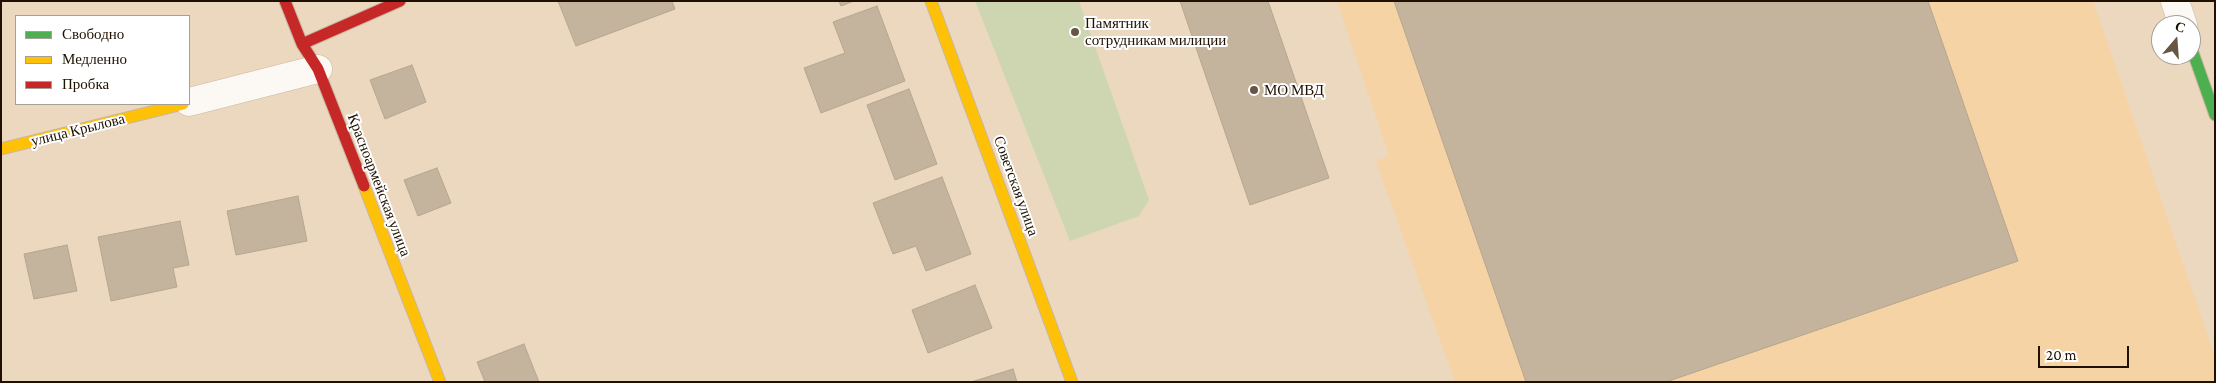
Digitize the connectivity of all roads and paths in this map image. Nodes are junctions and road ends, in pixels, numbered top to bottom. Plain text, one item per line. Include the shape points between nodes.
1 (285, 1) edge
2 (400, 1) edge
3 (931, 1) edge
4 (2175, 1) edge
5 (2180, 15) edge
6 (302, 44) junction
7 (2197, 65) edge
8 (318, 70) junction
9 (190, 102) edge
10 (179, 105) edge
11 (2215, 115) edge
12 (1, 149) edge
13 (440, 382) edge
14 (1072, 382) edge

1 - 6 street, Красноармейская улица
2 - 6 street
3 - 14 street, Советская улица
4 - 5 street
6 - 8 street, Красноармейская улица
7 - 11 street
8 - 9 street
8 - 13 street, Красноармейская улица
10 - 12 street, улица Крылова

